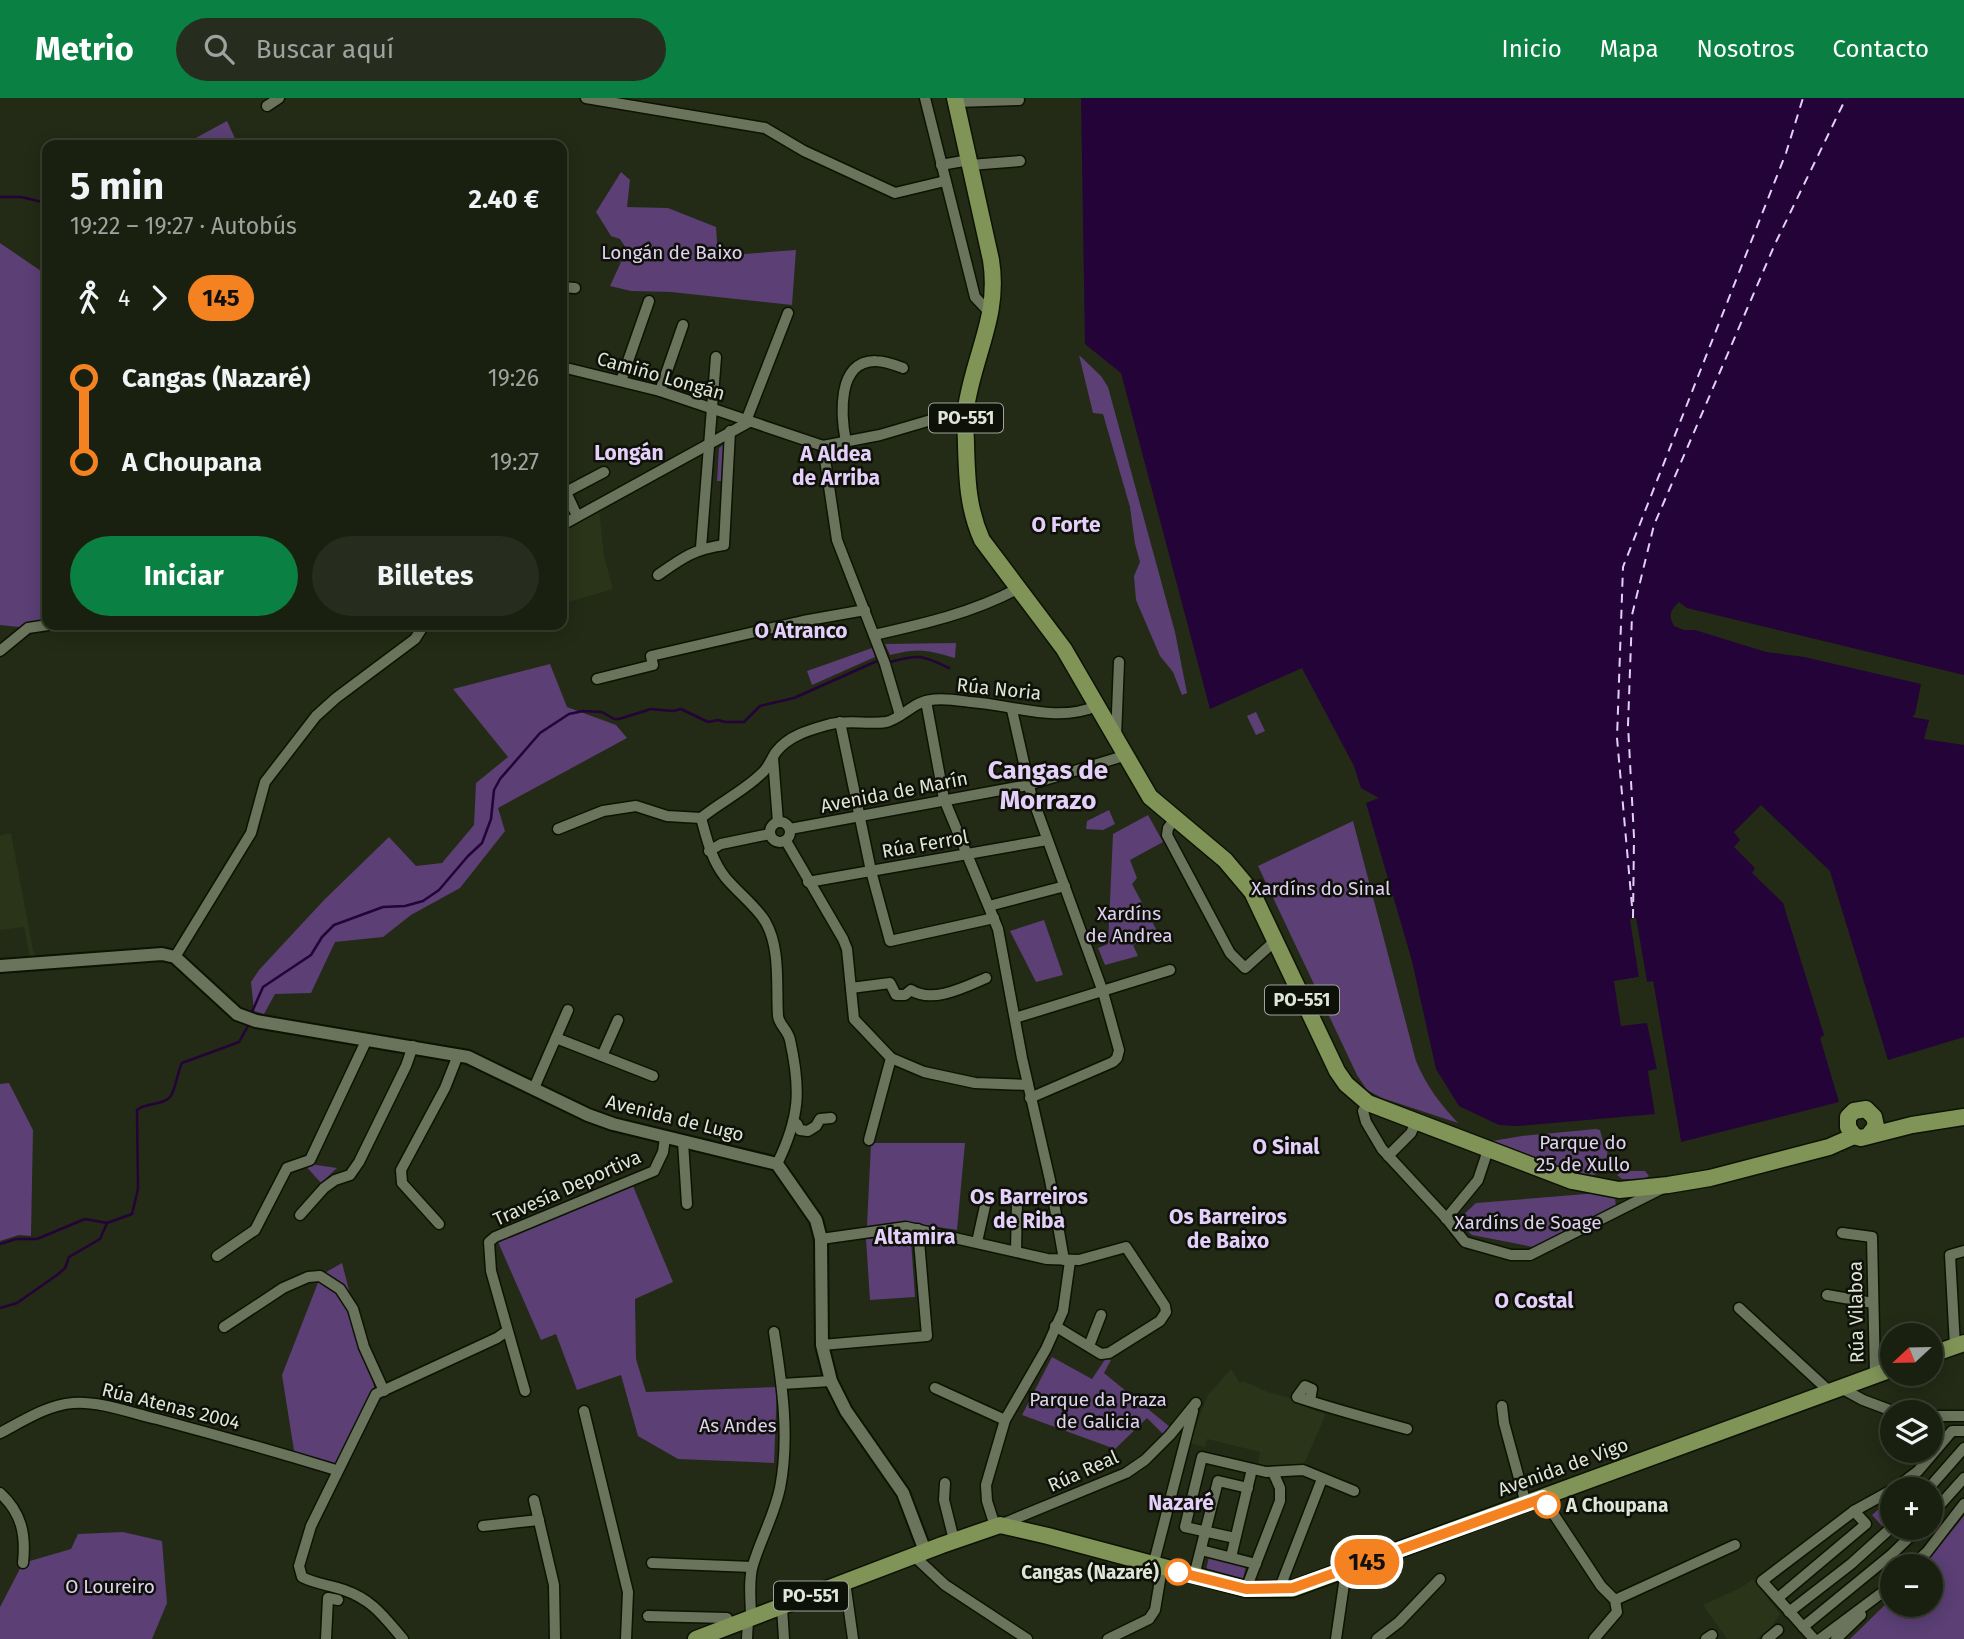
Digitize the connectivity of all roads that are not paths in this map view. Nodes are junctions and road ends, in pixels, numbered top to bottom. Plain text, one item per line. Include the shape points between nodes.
1 (279, 98) edge
2 (586, 98) edge
3 (925, 98) edge
4 (955, 100) edge
5 (1019, 100) dead end
6 (267, 106) dead end
7 (1020, 161) dead end
8 (969, 162) junction
9 (942, 164) junction
10 (945, 181) junction
11 (567, 287) edge
12 (575, 288) dead end
13 (649, 301) dead end
14 (788, 313) dead end
15 (991, 314) junction
16 (683, 325) dead end
17 (716, 358) dead end
18 (567, 368) edge
19 (903, 368) dead end
20 (621, 381) junction
21 (660, 391) junction
22 (712, 408) junction
23 (965, 410) junction
24 (748, 422) junction
25 (730, 432) junction
26 (846, 442) junction
27 (709, 443) junction
28 (823, 446) junction
29 (604, 472) dead end
30 (567, 491) edge
31 (567, 498) edge
32 (577, 516) junction
33 (567, 522) edge
34 (701, 548) junction
35 (658, 575) dead end
36 (1017, 589) junction
37 (865, 610) junction
38 (42, 626) edge
39 (421, 630) edge
40 (874, 635) junction
41 (0, 651) edge
42 (1119, 662) dead end
43 (597, 680) dead end
44 (926, 701) junction
45 (1097, 706) junction
46 (1012, 709) junction
47 (900, 715) junction
48 (840, 722) junction
49 (1116, 737) junction
50 (1127, 755) junction
51 (773, 758) junction
52 (1028, 785) junction
53 (944, 799) junction
54 (859, 816) junction
55 (701, 818) junction
56 (1175, 819) junction
57 (778, 822) junction
58 (558, 829) dead end
59 (790, 829) junction
60 (770, 834) junction
61 (1047, 840) junction
62 (786, 841) junction
63 (709, 851) junction
64 (966, 855) junction
65 (871, 871) junction
66 (808, 882) junction
67 (1066, 886) junction
68 (989, 906) junction
69 (994, 918) junction
70 (1275, 942) junction
71 (175, 957) junction
72 (0, 966) edge
73 (1170, 970) dead end
74 (986, 978) dead end
75 (851, 988) junction
76 (1102, 992) junction
77 (568, 1010) dead end
78 (1015, 1018) junction
79 (618, 1020) dead end
80 (556, 1038) junction
81 (367, 1039) junction
82 (413, 1046) junction
83 (458, 1055) junction
84 (602, 1056) junction
85 (891, 1058) junction
86 (653, 1076) dead end
87 (1028, 1085) junction
88 (534, 1088) junction
89 (1030, 1098) junction
90 (1368, 1103) junction
91 (1964, 1117) edge
92 (831, 1118) dead end
93 (793, 1122) junction
94 (1416, 1122) junction
95 (664, 1138) junction
96 (869, 1140) dead end
97 (683, 1142) junction
98 (1487, 1155) junction
99 (1388, 1156) junction
100 (776, 1164) junction
101 (1662, 1186) junction
102 (1619, 1190) junction
103 (1017, 1203) dead end
104 (687, 1204) dead end
105 (985, 1206) dead end
106 (1619, 1210) junction
107 (300, 1215) dead end
108 (1446, 1219) junction
109 (439, 1224) dead end
110 (918, 1229) junction
111 (1842, 1233) dead end
112 (821, 1239) junction
113 (977, 1241) junction
114 (1016, 1251) junction
115 (1964, 1251) edge
116 (217, 1256) dead end
117 (1067, 1261) junction
118 (1827, 1296) dead end
119 (1873, 1303) junction
120 (1740, 1308) dead end
121 (1101, 1315) dead end
122 (1055, 1326) junction
123 (224, 1327) dead end
124 (507, 1331) junction
125 (774, 1332) dead end
126 (1959, 1344) edge
127 (822, 1345) junction
128 (1089, 1346) junction
129 (1880, 1372) edge
130 (1875, 1374) junction
131 (831, 1381) junction
132 (782, 1384) junction
133 (934, 1388) dead end
134 (1835, 1389) junction
135 (384, 1391) junction
136 (525, 1391) dead end
137 (1310, 1401) dead end
138 (1502, 1406) dead end
139 (1880, 1406) edge
140 (584, 1411) dead end
141 (1943, 1416) edge
142 (1964, 1416) edge
143 (1005, 1420) junction
144 (1407, 1429) dead end
145 (1964, 1431) edge
146 (0, 1433) edge
147 (1964, 1448) edge
148 (1223, 1462) junction
149 (1252, 1469) junction
150 (337, 1470) junction
151 (1273, 1472) junction
152 (1911, 1477) edge
153 (1939, 1477) edge
154 (1964, 1478) edge
155 (1322, 1479) junction
156 (1218, 1481) junction
157 (945, 1482) dead end
158 (1248, 1488) junction
159 (1354, 1491) dead end
160 (0, 1493) edge
161 (1543, 1498) junction
162 (1880, 1498) edge
163 (534, 1500) dead end
164 (1943, 1501) edge
165 (1526, 1504) junction
166 (1964, 1504) edge
167 (1854, 1511) junction
168 (539, 1520) junction
169 (483, 1526) dead end
170 (998, 1526) junction
171 (1205, 1531) junction
172 (1236, 1538) junction
173 (1880, 1538) edge
174 (1907, 1540) edge
175 (954, 1541) junction
176 (1735, 1545) dead end
177 (1201, 1550) junction
178 (920, 1554) junction
179 (1925, 1554) edge
180 (1231, 1558) junction
181 (23, 1563) dead end
182 (652, 1563) dead end
183 (1256, 1564) junction
184 (751, 1567) junction
185 (1158, 1567) junction
186 (1346, 1570) junction
187 (1194, 1576) junction
188 (1440, 1580) dead end
189 (845, 1582) junction
190 (1246, 1589) junction
191 (1279, 1590) junction
192 (1880, 1594) edge
193 (1880, 1597) edge
194 (1778, 1598) junction
195 (338, 1600) dead end
196 (1615, 1600) junction
197 (782, 1607) junction
198 (1789, 1612) junction
199 (648, 1616) dead end
200 (750, 1619) junction
201 (731, 1626) junction
202 (1803, 1628) junction
203 (1778, 1630) dead end
204 (326, 1639) edge
205 (403, 1639) edge
206 (555, 1639) edge
207 (626, 1639) edge
208 (696, 1639) edge
209 (747, 1639) edge
210 (784, 1639) edge
211 (853, 1639) edge
212 (1027, 1639) edge
213 (1108, 1639) edge
214 (1336, 1639) edge
215 (1377, 1639) edge
216 (1594, 1639) edge
217 (1767, 1639) edge
218 (1814, 1639) edge
219 (1820, 1639) edge
220 (1836, 1639) edge

1 - 6 street
2 - 10 street via 765,128 895,193
3 - 9 street
4 - 5 street
4 - 8 main road, PO-551
7 - 8 street
8 - 9 street
8 - 15 main road, PO-551 via 992,269
9 - 10 street
10 - 15 street via 975,297
11 - 12 street
13 - 20 street
14 - 24 street
15 - 23 main road, PO-551
16 - 21 street
17 - 22 street
18 - 20 street, Camiño Longán
19 - 26 street via 875,361 857,368 843,393
20 - 21 street, Camiño Longán
21 - 22 street, Camiño Longán
22 - 24 street, Camiño Longán
22 - 27 street
23 - 26 street
23 - 36 main road, PO-551 via 968,497 974,522
24 - 25 street
24 - 28 street, Camiño Longán
25 - 27 street
25 - 34 street via 724,545
26 - 28 street
27 - 32 street
27 - 34 street
28 - 37 street via 837,540
29 - 30 street
31 - 32 street
32 - 33 street
34 - 35 street
36 - 40 street via 950,617
36 - 45 main road, PO-551 via 1064,649
37 - 40 street
37 - 43 street via 652,656 653,665
38 - 41 street via 28,628
39 - 71 street via 316,716 265,782 251,833
40 - 47 street
42 - 49 street
44 - 46 street, Rúa Noria
44 - 47 street, Rúa Noria
44 - 53 street
45 - 46 street, Rúa Noria via 1069,713
45 - 49 main road, PO-551
46 - 52 street
47 - 48 street, Rúa Noria via 884,723
48 - 51 street, Rúa Noria via 799,734
48 - 54 street
49 - 50 main road, PO-551
50 - 52 street, Avenida de Marín
50 - 56 main road, PO-551 via 1150,797
51 - 55 street, Rúa Noria via 762,774
51 - 57 street
52 - 53 street, Avenida de Marín
52 - 61 street
53 - 54 street, Avenida de Marín
53 - 64 street
54 - 59 street, Avenida de Marín
54 - 65 street
55 - 58 street via 667,816 636,806 603,811
55 - 63 street
56 - 70 main road, PO-551 via 1234,869 1252,892
56 - 70 street via 1167,835 1230,953 1245,968
57 - 59 street
57 - 60 street via 771,826
59 - 62 street
60 - 62 street via 778,842
60 - 63 street via 721,844
61 - 64 street, Rúa Ferrol
61 - 67 street
62 - 66 street
63 - 93 street via 724,876 765,921 774,943 779,1021 788,1032 797,1076
64 - 65 street, Rúa Ferrol
64 - 68 street
65 - 66 street, Rúa Ferrol
65 - 69 street via 890,941
66 - 75 street via 846,949
67 - 68 street
67 - 76 street
68 - 69 street
69 - 78 street
70 - 90 main road, PO-551 via 1338,1071
71 - 72 street via 162,954
71 - 81 street, Avenida de Lugo via 237,1014
73 - 76 street
74 - 75 street via 954,992 919,996 911,990 896,995 890,983
75 - 85 street via 854,1019
76 - 78 street
76 - 89 street via 1118,1043 1119,1053 1113,1062
77 - 80 street
78 - 87 street
79 - 84 street
80 - 84 street
80 - 88 street
81 - 82 street, Avenida de Lugo
81 - 116 street via 310,1160 287,1168 255,1230
82 - 83 street, Avenida de Lugo
82 - 107 street via 359,1162 350,1175 324,1188
83 - 88 street, Avenida de Lugo
83 - 109 street via 401,1170 402,1183
84 - 86 street
85 - 87 street via 924,1072 962,1080
85 - 96 street
87 - 89 street
88 - 95 street, Avenida de Lugo via 589,1115
89 - 117 street
90 - 94 main road, PO-551
90 - 99 street via 1363,1111 1366,1122
91 - 101 main road, PO-551 via 1862,1128 1820,1149
92 - 93 street via 820,1119 808,1131
93 - 100 street
94 - 98 main road, PO-551 via 1462,1139
94 - 99 street
95 - 97 street, Avenida de Lugo
95 - 124 street, Travesía Deportiva via 654,1171 489,1242 491,1272
97 - 100 street, Avenida de Lugo
97 - 104 street
98 - 102 main road, PO-551
98 - 108 street via 1471,1192
99 - 108 street
100 - 112 street via 816,1220
101 - 102 main road, PO-551
101 - 106 street
102 - 106 street
103 - 114 street
105 - 113 street
106 - 108 street via 1524,1257 1468,1244
110 - 112 street
110 - 113 street
110 - 127 street via 927,1336
111 - 119 street, Rúa Vilaboa via 1872,1237
112 - 127 street
113 - 114 street
114 - 117 street
115 - 126 street via 1950,1255
117 - 122 street via 1063,1311
117 - 128 street via 1126,1247 1165,1306 1160,1321 1114,1351 1101,1354
118 - 119 street
119 - 130 street, Rúa Vilaboa
120 - 134 street
121 - 128 street
122 - 128 street
122 - 143 street
123 - 135 street via 283,1289 320,1276 340,1289 353,1309
124 - 135 street
124 - 136 street, Travesía Deportiva
125 - 132 street
127 - 131 street
129 - 130 main road, Avenida de Vigo
130 - 134 main road, Avenida de Vigo
131 - 132 street
131 - 178 street via 857,1429 903,1493
132 - 184 street via 781,1485
133 - 143 street
134 - 139 street
134 - 161 main road, Avenida de Vigo
135 - 150 street via 376,1394
137 - 144 street
138 - 165 street
140 - 207 street via 628,1592
141 - 142 street
143 - 170 street via 986,1485 987,1501
145 - 152 street via 1952,1431
146 - 150 street, Rúa Atenas 2004 via 45,1409 81,1403 134,1413
147 - 153 street
148 - 149 street
148 - 156 street
148 - 171 street via 1202,1457 1185,1527
149 - 151 street
149 - 158 street
150 - 205 street via 311,1525 299,1566 302,1577 368,1601
151 - 155 street via 1297,1469
151 - 183 street via 1280,1501
154 - 164 street
155 - 159 street
155 - 191 street
156 - 158 street
156 - 171 street
157 - 175 street via 944,1500
158 - 172 street
160 - 181 street via 23,1527
161 - 165 main road, Avenida de Vigo
161 - 196 street
162 - 167 street
163 - 168 street
165 - 186 main road, Avenida de Vigo
166 - 179 street
167 - 194 street via 1866,1524
167 - 194 street via 1762,1581
168 - 169 street
168 - 206 street via 554,1584
170 - 175 main road, PO-551
170 - 185 main road, Avenida de Vigo
170 - 185 street, Rúa Real via 1126,1473 1145,1460 1196,1403
171 - 172 street
171 - 177 street
172 - 180 street
173 - 198 street
174 - 202 street
175 - 178 main road, PO-551
176 - 196 street
177 - 180 street
177 - 187 street
178 - 189 main road, PO-551
178 - 212 street via 945,1585
180 - 183 street
182 - 184 street
183 - 190 street
184 - 200 street
185 - 187 main road, Avenida de Vigo
185 - 213 street via 1155,1610 1149,1619
186 - 191 main road, Avenida de Vigo
186 - 214 street
187 - 190 main road, Avenida de Vigo
188 - 215 street
189 - 197 main road, PO-551
189 - 211 street
190 - 191 main road, Avenida de Vigo
192 - 219 street
193 - 220 street
194 - 198 street
195 - 204 street via 328,1598
196 - 216 street via 1617,1612
197 - 200 main road, PO-551
197 - 210 street
198 - 202 street
199 - 201 street via 727,1618
200 - 201 main road, PO-551
200 - 209 street
201 - 208 main road, PO-551
202 - 218 street
203 - 217 street

